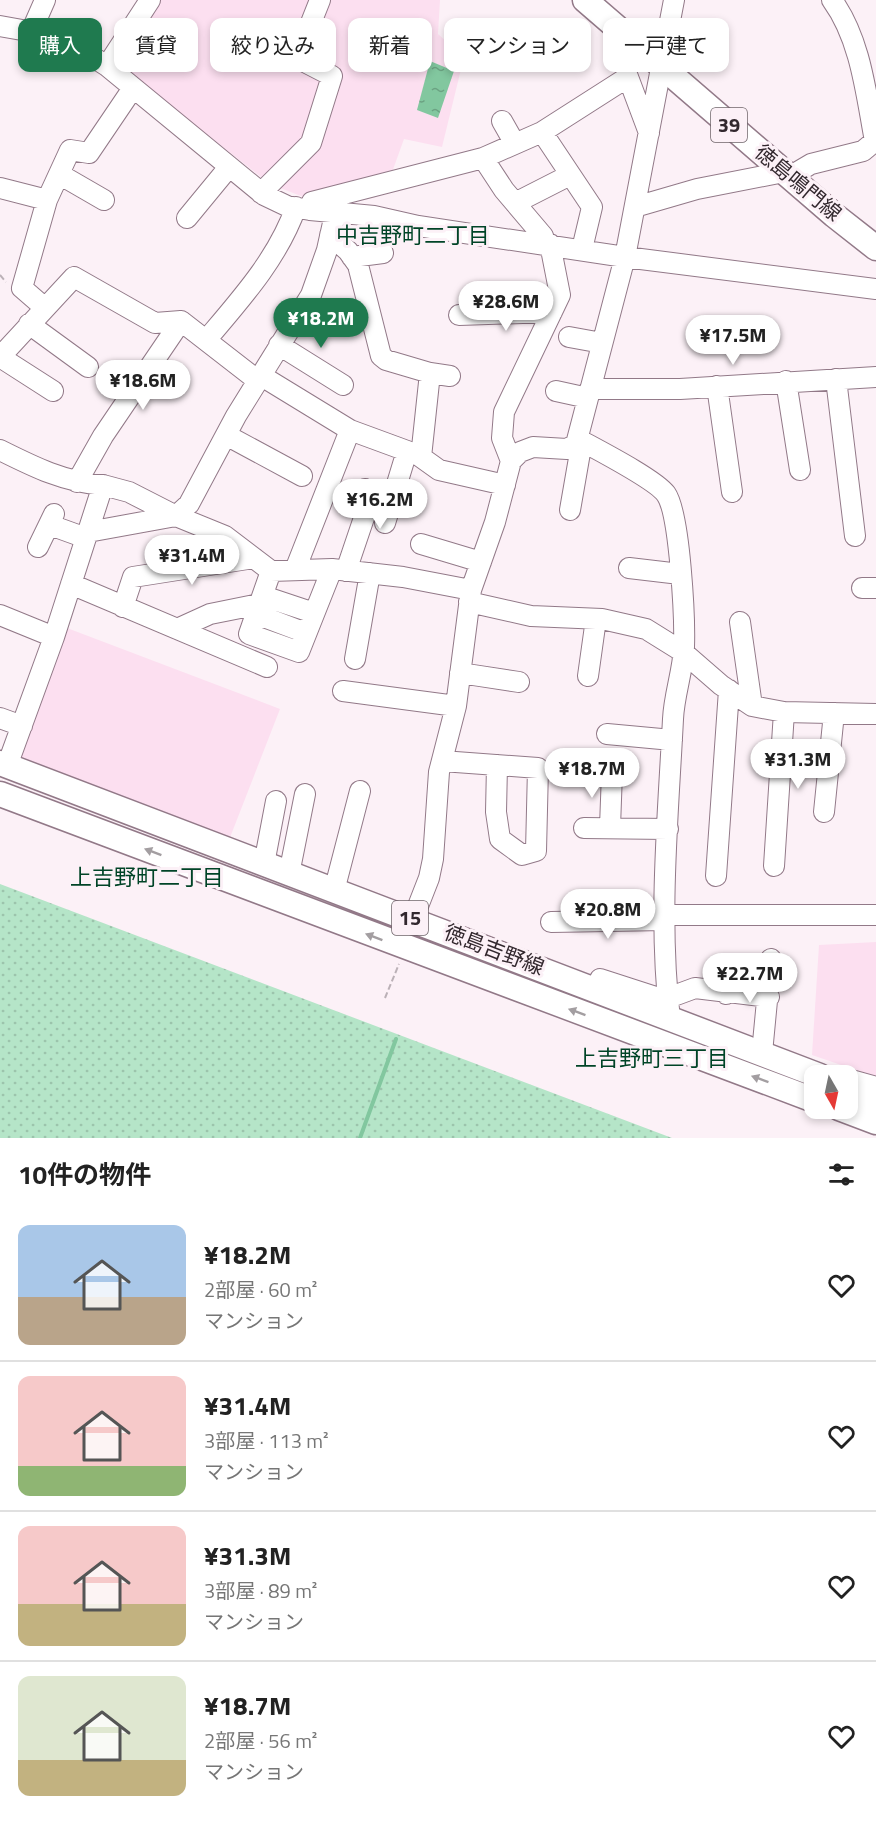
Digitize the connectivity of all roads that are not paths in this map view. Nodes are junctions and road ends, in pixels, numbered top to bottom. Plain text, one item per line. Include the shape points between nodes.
1 (45, 0) edge
2 (150, 0) edge
3 (320, 0) edge
4 (585, 0) edge
5 (674, 0) edge
6 (832, 0) edge
7 (37, 18) edge
8 (606, 18) edge
9 (671, 18) edge
10 (0, 26) edge
11 (18, 29) edge
12 (102, 63) edge
13 (107, 66) junction
14 (661, 72) edge
15 (668, 72) edge
16 (133, 88) junction
17 (502, 121) dead end
18 (542, 132) junction
19 (649, 133) junction
20 (515, 144) junction
21 (872, 147) edge
22 (478, 159) junction
23 (229, 167) junction
24 (59, 174) junction
25 (787, 174) junction
26 (570, 175) junction
27 (0, 188) edge
28 (261, 194) junction
29 (494, 197) dead end
30 (47, 200) junction
31 (104, 200) dead end
32 (515, 203) junction
33 (635, 207) junction
34 (303, 209) junction
35 (335, 214) junction
36 (187, 218) dead end
37 (330, 235) junction
38 (547, 244) junction
39 (876, 248) edge
40 (582, 249) junction
41 (383, 253) dead end
42 (352, 257) junction
43 (625, 257) junction
44 (876, 289) edge
45 (45, 308) junction
46 (552, 312) junction
47 (459, 315) dead end
48 (181, 321) junction
49 (29, 324) junction
50 (569, 336) dead end
51 (207, 339) junction
52 (602, 344) junction
53 (279, 345) junction
54 (1, 353) edge
55 (88, 367) dead end
56 (430, 373) junction
57 (450, 376) dead end
58 (876, 377) edge
59 (258, 378) junction
60 (836, 379) junction
61 (786, 381) junction
62 (343, 385) dead end
63 (717, 386) junction
64 (53, 391) dead end
65 (556, 391) dead end
66 (589, 393) junction
67 (350, 430) junction
68 (226, 435) junction
69 (580, 440) junction
70 (0, 450) edge
71 (414, 454) junction
72 (511, 461) junction
73 (800, 470) dead end
74 (302, 476) dead end
75 (76, 482) junction
76 (103, 485) junction
77 (505, 485) junction
78 (365, 489) dead end
79 (732, 492) dead end
80 (570, 510) dead end
81 (176, 516) junction
82 (385, 523) dead end
83 (87, 535) junction
84 (855, 536) dead end
85 (422, 544) dead end
86 (38, 547) dead end
87 (254, 558) junction
88 (481, 562) junction
89 (628, 568) dead end
90 (295, 570) junction
91 (339, 570) junction
92 (271, 571) junction
93 (370, 573) junction
94 (680, 574) junction
95 (71, 584) junction
96 (470, 596) junction
97 (259, 605) junction
98 (123, 607) junction
99 (314, 613) junction
100 (0, 615) edge
101 (596, 619) junction
102 (740, 622) dead end
103 (177, 629) junction
104 (54, 637) junction
105 (683, 652) junction
106 (355, 659) dead end
107 (267, 667) dead end
108 (460, 673) junction
109 (588, 676) dead end
110 (519, 682) dead end
111 (729, 690) junction
112 (343, 691) dead end
113 (456, 706) junction
114 (752, 706) junction
115 (784, 712) junction
116 (834, 713) junction
117 (876, 714) edge
118 (0, 718) edge
119 (22, 726) junction
120 (608, 734) dead end
121 (672, 740) junction
122 (442, 762) junction
123 (4, 765) edge
124 (497, 765) dead end
125 (612, 772) dead end
126 (360, 791) dead end
127 (0, 794) edge
128 (305, 794) dead end
129 (276, 801) dead end
130 (824, 812) dead end
131 (610, 827) junction
132 (584, 828) dead end
133 (668, 829) junction
134 (264, 864) junction
135 (774, 866) dead end
136 (289, 874) junction
137 (716, 876) dead end
138 (334, 891) junction
139 (876, 915) edge
140 (665, 917) junction
141 (413, 920) junction
142 (551, 922) dead end
143 (771, 959) dead end
144 (728, 973) dead end
145 (600, 979) dead end
146 (726, 994) junction
147 (769, 997) junction
148 (669, 1006) junction
149 (762, 1053) junction
150 (804, 1070) edge
151 (858, 1082) edge
152 (876, 1087) edge
153 (804, 1096) edge
154 (858, 1096) edge
155 (876, 1106) edge
156 (858, 1115) edge
157 (876, 1122) edge

1 - 7 street
2 - 13 street
3 - 28 street via 297,58 332,76 310,143
4 - 8 main road, 徳島鳴門線 / 39
5 - 9 street
6 - 21 street via 854,45 876,141
10 - 11 street
12 - 13 street
13 - 16 street
14 - 19 street
15 - 25 main road, 徳島鳴門線 / 39
16 - 23 street
16 - 24 street via 89,153 70,150
17 - 20 street
18 - 19 street via 628,77
18 - 20 street
18 - 26 street
19 - 33 street
20 - 22 street
21 - 25 street
22 - 29 street
22 - 32 street
22 - 34 street via 312,202
23 - 28 street
23 - 36 street
24 - 30 street
24 - 31 street
25 - 33 street via 696,189
25 - 39 main road, 徳島鳴門線 / 39
26 - 32 street
26 - 40 street via 592,207
27 - 30 street
28 - 34 street
30 - 45 street via 22,288
32 - 38 street
33 - 43 street
34 - 35 street
34 - 51 street via 245,294
35 - 37 street
35 - 38 street via 374,216 417,226
37 - 42 street
37 - 53 street via 310,295
38 - 40 street
38 - 46 street via 560,295
40 - 43 street
41 - 42 street
42 - 56 street via 367,294 381,356
43 - 44 street
43 - 52 street
45 - 48 street via 74,277 155,323
45 - 49 street
46 - 47 street
46 - 72 street via 504,412 502,438
48 - 51 street
48 - 75 street
49 - 54 street
49 - 55 street
50 - 52 street
51 - 59 street via 247,375
52 - 66 street
53 - 59 street
53 - 62 street
54 - 64 street
56 - 57 street
56 - 71 street
58 - 60 street
59 - 67 street
59 - 68 street
60 - 61 street
60 - 84 street
61 - 63 street
61 - 73 street
63 - 66 street
63 - 79 street
65 - 66 street
66 - 69 street
67 - 71 street
67 - 90 street
68 - 74 street
68 - 81 street via 189,504
69 - 72 street via 567,449 533,447
69 - 80 street
69 - 94 street via 666,494 677,524
70 - 75 street via 45,473
71 - 77 street via 439,470
71 - 82 street
72 - 77 street
75 - 76 street
76 - 81 street via 129,492
76 - 83 street
77 - 88 street
78 - 91 street via 369,503
81 - 83 street
81 - 87 street via 225,536
83 - 86 street via 52,520
83 - 95 street
85 - 88 street
87 - 92 street
87 - 98 street via 133,577
88 - 96 street
89 - 94 street
90 - 91 street
90 - 92 street
91 - 93 street
91 - 99 street
92 - 97 street
93 - 96 street via 403,577
93 - 106 street
94 - 105 street
95 - 98 street
95 - 104 street
96 - 101 street via 531,616
96 - 108 street
97 - 99 street
97 - 99 street via 306,633
97 - 103 street via 210,614
98 - 103 street
100 - 104 street
101 - 105 street via 646,629
101 - 109 street
102 - 114 street
103 - 107 street
104 - 119 street
105 - 111 street
105 - 121 street
108 - 110 street
108 - 113 street
111 - 114 street
111 - 137 street
112 - 113 street
113 - 122 street
114 - 115 street
115 - 116 street
115 - 135 street
116 - 117 street
116 - 130 street
118 - 119 street
119 - 123 street
120 - 121 street
121 - 133 street
122 - 124 street
122 - 141 street via 433,859
123 - 134 main road, 徳島吉野線 / 15
125 - 131 street
126 - 138 street
153 -> 127 main road, 徳島吉野線 / 15
128 - 136 street
129 - 134 street
131 - 132 street
131 - 133 street
133 - 140 street
134 - 136 main road, 徳島吉野線 / 15
136 - 138 main road, 徳島吉野線 / 15
138 - 141 main road, 徳島吉野線 / 15
139 - 140 street
140 - 142 street
140 - 148 street
141 - 148 main road, 徳島吉野線 / 15
143 - 147 street
144 - 146 street
145 - 148 street
146 - 147 street
146 - 148 street via 695,988
147 - 149 street
148 - 149 main road, 徳島吉野線 / 15
149 - 150 main road, 徳島吉野線 / 15
151 - 152 street
154 - 155 main road
156 - 157 main road

